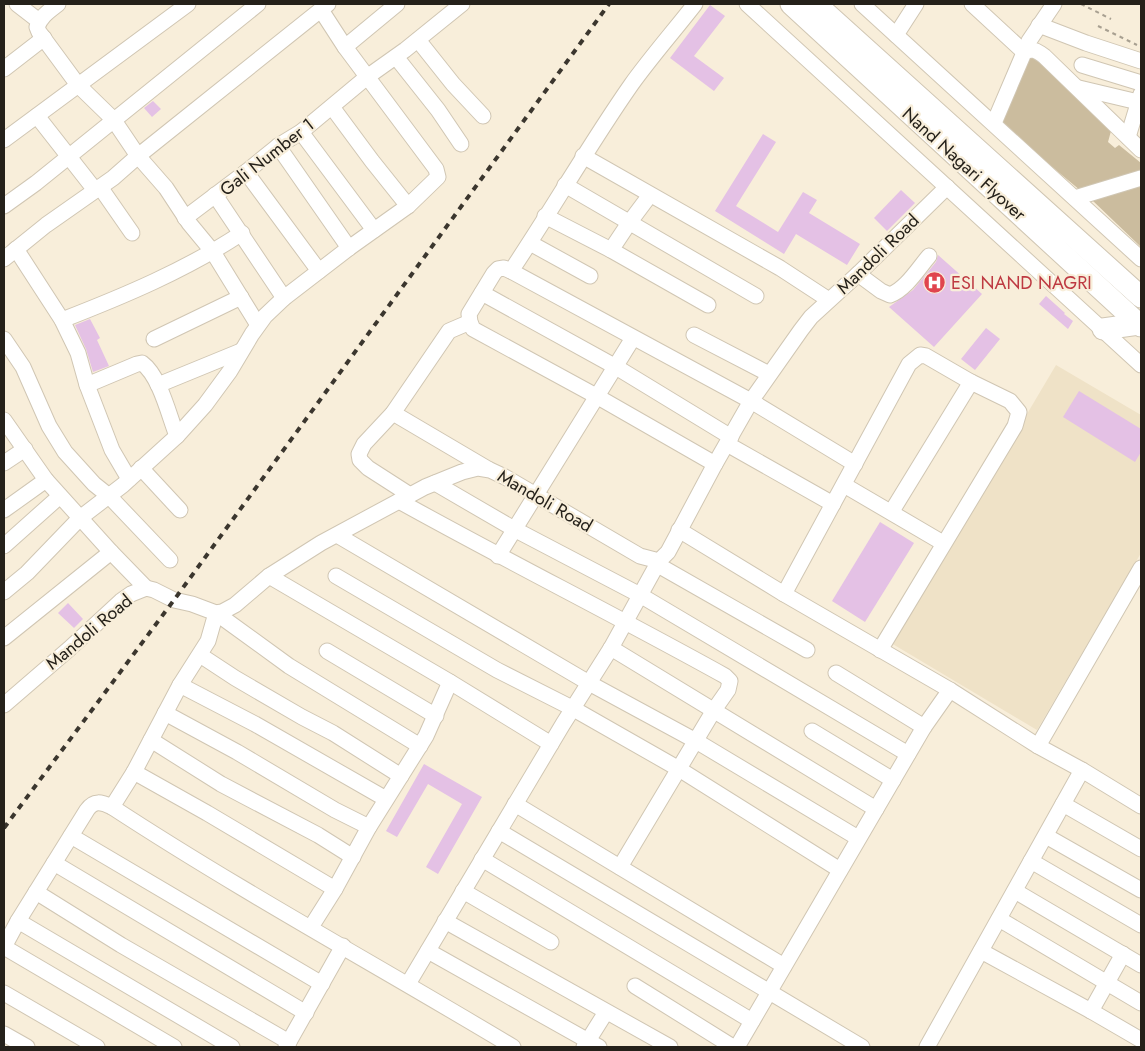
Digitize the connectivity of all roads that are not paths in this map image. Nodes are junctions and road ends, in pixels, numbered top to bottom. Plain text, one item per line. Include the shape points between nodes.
1 (17, 4) edge
2 (58, 4) edge
3 (188, 4) edge
4 (258, 4) edge
5 (397, 4) edge
6 (462, 4) edge
7 (695, 4) edge
8 (747, 4) edge
9 (791, 4) edge
10 (816, 4) edge
11 (862, 4) edge
12 (916, 4) edge
13 (972, 4) edge
14 (1054, 4) edge
15 (324, 7) edge
16 (39, 21) junction
17 (1039, 24) junction
18 (896, 34) junction
19 (44, 38) junction
20 (418, 40) junction
21 (346, 47) junction
22 (1024, 52) junction
23 (396, 57) junction
24 (1141, 61) edge
25 (1082, 65) dead end
26 (4, 69) edge
27 (367, 77) junction
28 (1141, 83) edge
29 (78, 85) junction
30 (1077, 88) junction
31 (1140, 97) edge
32 (332, 107) junction
33 (36, 116) junction
34 (482, 116) dead end
35 (113, 119) junction
36 (994, 122) junction
37 (301, 132) junction
38 (1128, 138) junction
39 (4, 140) edge
40 (461, 144) dead end
41 (278, 146) junction
42 (1141, 150) edge
43 (68, 155) junction
44 (138, 156) junction
45 (583, 156) junction
46 (246, 172) junction
47 (1141, 178) edge
48 (565, 185) junction
49 (947, 188) junction
50 (98, 189) junction
51 (215, 195) junction
52 (650, 195) junction
53 (1075, 198) junction
54 (4, 206) edge
55 (408, 206) junction
56 (545, 216) junction
57 (185, 218) junction
58 (629, 223) junction
59 (374, 230) junction
60 (132, 233) dead end
61 (242, 233) junction
62 (530, 243) junction
63 (349, 248) junction
64 (16, 249) junction
65 (611, 250) junction
66 (213, 252) junction
67 (929, 256) dead end
68 (1141, 258) edge
69 (4, 259) edge
70 (318, 271) junction
71 (511, 271) junction
72 (858, 274) junction
73 (590, 276) dead end
74 (482, 293) junction
75 (756, 296) dead end
76 (1141, 296) edge
77 (240, 297) junction
78 (284, 298) junction
79 (829, 300) junction
80 (708, 306) dead end
81 (62, 320) junction
82 (470, 322) junction
83 (258, 325) junction
84 (1140, 325) edge
85 (1103, 329) junction
86 (694, 335) dead end
87 (633, 338) junction
88 (4, 339) edge
89 (154, 339) dead end
90 (241, 351) junction
91 (1141, 365) edge
92 (616, 367) junction
93 (769, 374) junction
94 (971, 382) junction
95 (87, 385) junction
96 (158, 385) junction
97 (598, 397) junction
98 (751, 401) junction
99 (393, 413) junction
100 (4, 420) edge
101 (176, 436) junction
102 (729, 440) junction
103 (25, 449) junction
104 (4, 463) edge
105 (715, 464) junction
106 (855, 464) junction
107 (141, 468) junction
108 (490, 470) junction
109 (129, 479) junction
110 (46, 480) junction
111 (435, 483) junction
112 (844, 485) junction
113 (535, 495) junction
114 (60, 496) junction
115 (109, 496) junction
116 (404, 498) junction
117 (833, 504) junction
118 (4, 510) edge
119 (180, 510) dead end
120 (892, 511) junction
121 (80, 518) junction
122 (514, 529) junction
123 (679, 530) junction
124 (337, 535) junction
125 (943, 543) junction
126 (4, 546) edge
127 (111, 552) junction
128 (498, 556) junction
129 (170, 560) dead end
130 (658, 563) junction
131 (1141, 568) edge
132 (269, 576) junction
133 (336, 576) dead end
134 (146, 588) junction
135 (4, 592) edge
136 (784, 594) junction
137 (640, 595) junction
138 (213, 611) junction
139 (626, 621) junction
140 (4, 638) edge
141 (610, 648) junction
142 (807, 650) dead end
143 (880, 650) junction
144 (327, 651) dead end
145 (200, 655) junction
146 (836, 673) dead end
147 (450, 682) junction
148 (589, 683) junction
149 (180, 685) junction
150 (950, 690) junction
151 (4, 704) edge
152 (572, 708) junction
153 (714, 710) junction
154 (165, 713) junction
155 (436, 716) junction
156 (924, 726) junction
157 (812, 731) dead end
158 (151, 740) junction
159 (696, 741) junction
160 (551, 744) junction
161 (420, 746) junction
162 (1038, 746) junction
163 (908, 754) junction
164 (679, 769) junction
165 (1082, 770) junction
166 (134, 772) junction
167 (401, 776) junction
168 (892, 780) junction
169 (386, 799) junction
170 (515, 804) junction
171 (1063, 804) junction
172 (1141, 806) edge
173 (112, 807) junction
174 (876, 809) junction
175 (369, 827) junction
176 (499, 831) junction
177 (71, 836) junction
178 (1046, 836) junction
179 (858, 838) junction
180 (1141, 849) edge
181 (353, 857) junction
182 (482, 859) junction
183 (1032, 861) junction
184 (54, 863) junction
185 (620, 867) junction
186 (840, 870) junction
187 (335, 889) junction
188 (1141, 890) edge
189 (463, 891) junction
190 (1015, 891) junction
191 (36, 892) junction
192 (999, 919) junction
193 (18, 921) junction
194 (445, 922) junction
195 (1141, 926) edge
196 (311, 927) junction
197 (551, 942) dead end
198 (343, 946) junction
199 (4, 947) edge
200 (428, 951) junction
201 (981, 952) junction
202 (1123, 954) junction
203 (1141, 965) edge
204 (784, 966) junction
205 (322, 984) junction
206 (408, 984) junction
207 (1107, 984) junction
208 (635, 986) dead end
209 (769, 992) junction
210 (4, 993) edge
211 (1141, 1003) edge
212 (1091, 1011) junction
213 (306, 1012) junction
214 (606, 1012) junction
215 (752, 1022) junction
216 (4, 1034) edge
217 (1141, 1040) edge
218 (288, 1045) edge
219 (590, 1045) edge
220 (27, 1047) edge
221 (97, 1047) edge
222 (174, 1047) edge
223 (232, 1047) edge
224 (514, 1047) edge
225 (670, 1047) edge
226 (733, 1047) edge
227 (738, 1047) edge
228 (862, 1047) edge
229 (927, 1047) edge

1 - 16 street
2 - 16 street
3 - 29 street
4 - 35 street
5 - 21 street
6 - 20 street, Gali Number 1
7 - 45 street via 632,84
8 - 49 street
9 - 84 highway, Nand Nagari Flyover
10 - 76 highway, Nand Nagari Flyover
11 - 18 street
12 - 18 street
13 - 22 street
14 - 17 street
15 - 21 street
15 - 44 street
16 - 19 street via 36,27
17 - 22 street
17 - 24 street
18 - 36 street
19 - 26 street
19 - 29 street
20 - 23 street, Gali Number 1
20 - 34 street
21 - 27 street
22 - 30 street via 1036,50
22 - 36 street
23 - 27 street, Gali Number 1
23 - 40 street
25 - 28 street
27 - 32 street, Gali Number 1
27 - 55 street via 436,170 438,177
29 - 33 street
29 - 35 street
30 - 31 street
30 - 38 street
31 - 38 street
32 - 37 street, Gali Number 1
32 - 55 street
33 - 39 street
33 - 43 street
35 - 43 street
35 - 44 street
36 - 53 street
37 - 41 street, Gali Number 1
37 - 59 street
38 - 42 street
41 - 46 street, Gali Number 1
41 - 63 street
43 - 50 street
43 - 54 street
44 - 50 street
44 - 57 street via 166,188
45 - 48 street
45 - 52 street
46 - 51 street, Gali Number 1
46 - 70 street
47 - 53 street
48 - 56 street
48 - 58 street
49 - 72 street, Mandoli Road
49 - 85 street
50 - 60 street
50 - 64 street
51 - 57 street
51 - 61 street, Gali Number 1
52 - 58 street
52 - 79 street via 780,268
53 - 68 street
55 - 59 street
56 - 62 street
56 - 65 street
57 - 66 street
58 - 65 street
58 - 75 street
59 - 63 street
61 - 66 street
61 - 78 street, Gali Number 1
62 - 71 street
62 - 73 street
63 - 70 street
64 - 69 street
64 - 81 street
65 - 80 street
66 - 77 street
66 - 81 street via 180,270
67 - 72 street via 902,287 890,295
70 - 78 street
71 - 74 street via 498,268
71 - 87 street
72 - 79 street, Mandoli Road
74 - 82 street via 469,314
74 - 92 street
77 - 83 street
77 - 89 street
78 - 83 street
79 - 93 street, Mandoli Road via 811,317
81 - 95 street via 78,353
82 - 97 street via 473,329
82 - 99 street via 449,331
83 - 90 street
84 - 85 highway
85 - 91 street
86 - 93 street
87 - 92 street
87 - 98 street
88 - 115 street via 23,366 49,426 65,452
90 - 96 street
90 - 101 street via 205,405
92 - 97 street
92 - 102 street
93 - 98 street, Mandoli Road
94 - 106 street via 920,355 909,364
94 - 120 street
94 - 125 street via 1010,401 1019,412 1015,426
95 - 96 street via 137,364 146,366
95 - 109 street via 112,450
96 - 101 street
97 - 105 street
97 - 113 street
98 - 102 street, Mandoli Road
98 - 106 street
99 - 108 street
99 - 116 street via 364,444 359,454 368,468
100 - 103 street
101 - 107 street
102 - 105 street, Mandoli Road
102 - 117 street
103 - 104 street
103 - 110 street
105 - 123 street, Mandoli Road
106 - 112 street
107 - 109 street
107 - 119 street
108 - 111 street, Mandoli Road via 478,468
108 - 113 street, Mandoli Road
109 - 115 street
110 - 114 street
110 - 118 street
111 - 116 street, Mandoli Road
111 - 122 street
112 - 117 street
112 - 120 street
113 - 122 street
113 - 130 street, Mandoli Road via 640,556
114 - 121 street
114 - 126 street
115 - 121 street
115 - 129 street
116 - 124 street, Mandoli Road
116 - 128 street
117 - 136 street
120 - 125 street
121 - 127 street
121 - 135 street
122 - 128 street
122 - 137 street
123 - 130 street, Mandoli Road via 668,552
123 - 136 street
124 - 132 street, Mandoli Road
124 - 148 street
125 - 143 street
127 - 134 street
127 - 140 street
128 - 139 street
130 - 137 street
130 - 142 street
131 - 162 street
132 - 138 street, Mandoli Road via 226,611
132 - 147 street
133 - 152 street via 497,670
134 - 138 street, Mandoli Road
134 - 151 street, Mandoli Road via 121,601
136 - 143 street
137 - 139 street
137 - 163 street
138 - 145 street via 208,640
138 - 161 street via 288,666
139 - 141 street
139 - 153 street via 730,680 728,690
141 - 148 street
141 - 153 street
143 - 150 street
144 - 155 street
145 - 149 street
145 - 167 street
146 - 156 street
147 - 155 street
147 - 160 street
148 - 152 street
148 - 159 street
149 - 154 street
149 - 169 street
150 - 156 street
150 - 162 street
152 - 160 street
152 - 164 street
153 - 159 street
153 - 174 street
154 - 158 street
154 - 175 street
155 - 161 street
156 - 163 street
157 - 168 street
158 - 166 street
158 - 181 street via 220,784
159 - 164 street
159 - 179 street
160 - 170 street
161 - 167 street
162 - 165 street
163 - 168 street
164 - 185 street
164 - 186 street
165 - 171 street
165 - 172 street
166 - 173 street
166 - 187 street
167 - 169 street
168 - 174 street
169 - 175 street
170 - 176 street
170 - 185 street
171 - 178 street
171 - 180 street
173 - 177 street via 102,803 91,804
173 - 196 street via 185,854
174 - 179 street
175 - 181 street
176 - 182 street
176 - 209 street
177 - 184 street
177 - 205 street
178 - 183 street
178 - 188 street
179 - 186 street
181 - 187 street
182 - 189 street
182 - 215 street
183 - 190 street
183 - 195 street
184 - 191 street
184 - 213 street
185 - 204 street
186 - 204 street
187 - 196 street
189 - 194 street
189 - 197 street
190 - 192 street
190 - 202 street
191 - 193 street
191 - 218 street
192 - 201 street
192 - 207 street
193 - 199 street
193 - 223 street
194 - 200 street
194 - 214 street
196 - 198 street
198 - 205 street
198 - 206 street
199 - 222 street
200 - 206 street
200 - 219 street
201 - 212 street
201 - 229 street
202 - 203 street
202 - 207 street
204 - 209 street
205 - 213 street
206 - 224 street
207 - 211 street
207 - 212 street
208 - 226 street
209 - 215 street
209 - 228 street
210 - 221 street
212 - 217 street
213 - 218 street
214 - 219 street
214 - 225 street
215 - 227 street
216 - 220 street

